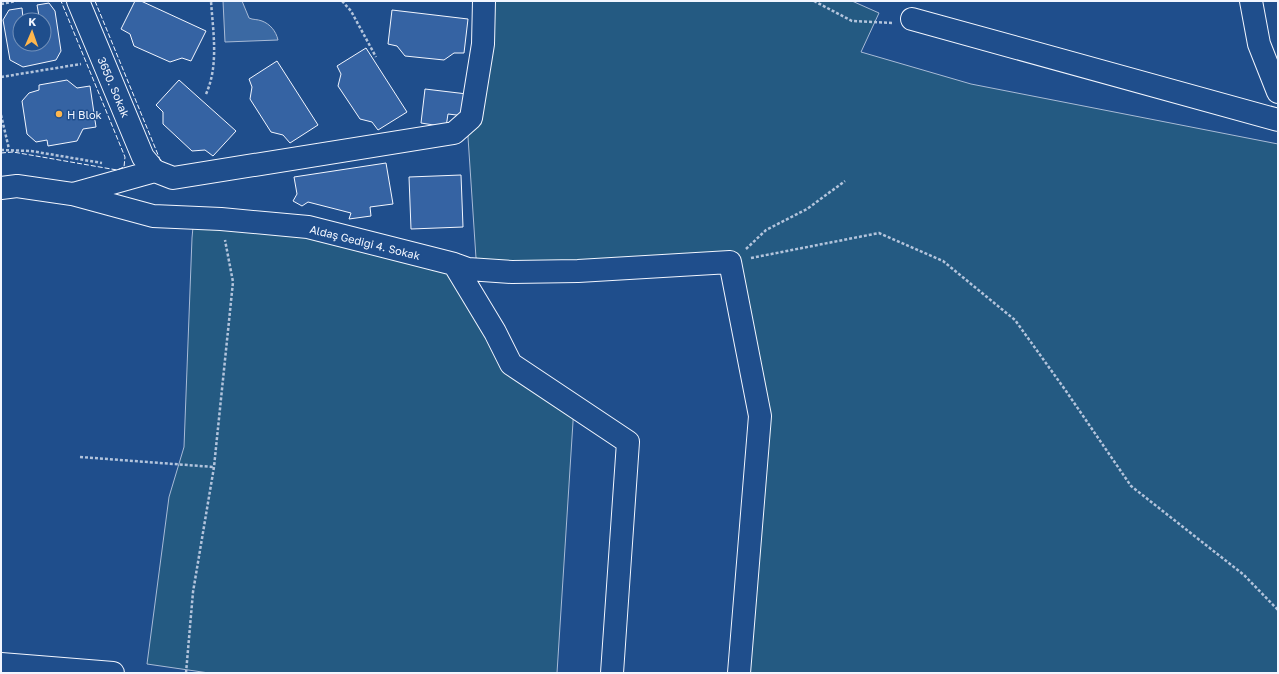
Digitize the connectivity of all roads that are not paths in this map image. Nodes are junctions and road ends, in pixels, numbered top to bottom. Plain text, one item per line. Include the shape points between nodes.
1 (78, 1) edge
2 (484, 1) edge
3 (1251, 1) edge
4 (912, 20) road end
5 (1278, 92) edge
6 (1278, 120) edge
7 (155, 171) junction
8 (1, 188) edge
9 (72, 194) junction
10 (454, 264) junction
11 (1, 664) edge
12 (113, 673) edge
13 (612, 673) edge
14 (739, 673) edge

1 - 7 street, 3650. Sokak via 143,157
2 - 7 street via 483,44 471,118 454,133 173,178
3 - 5 street via 1259,44
4 - 6 street
7 - 9 street
8 - 9 street, Aldaş Gediği 4. Sokak via 17,186
9 - 10 street, Aldaş Gediği 4. Sokak via 153,216 308,227
10 - 13 street via 511,364 628,442
10 - 14 street, Aldaş Gediği 4. Sokak via 468,269 512,272 578,271 730,262 760,416
11 - 12 street

